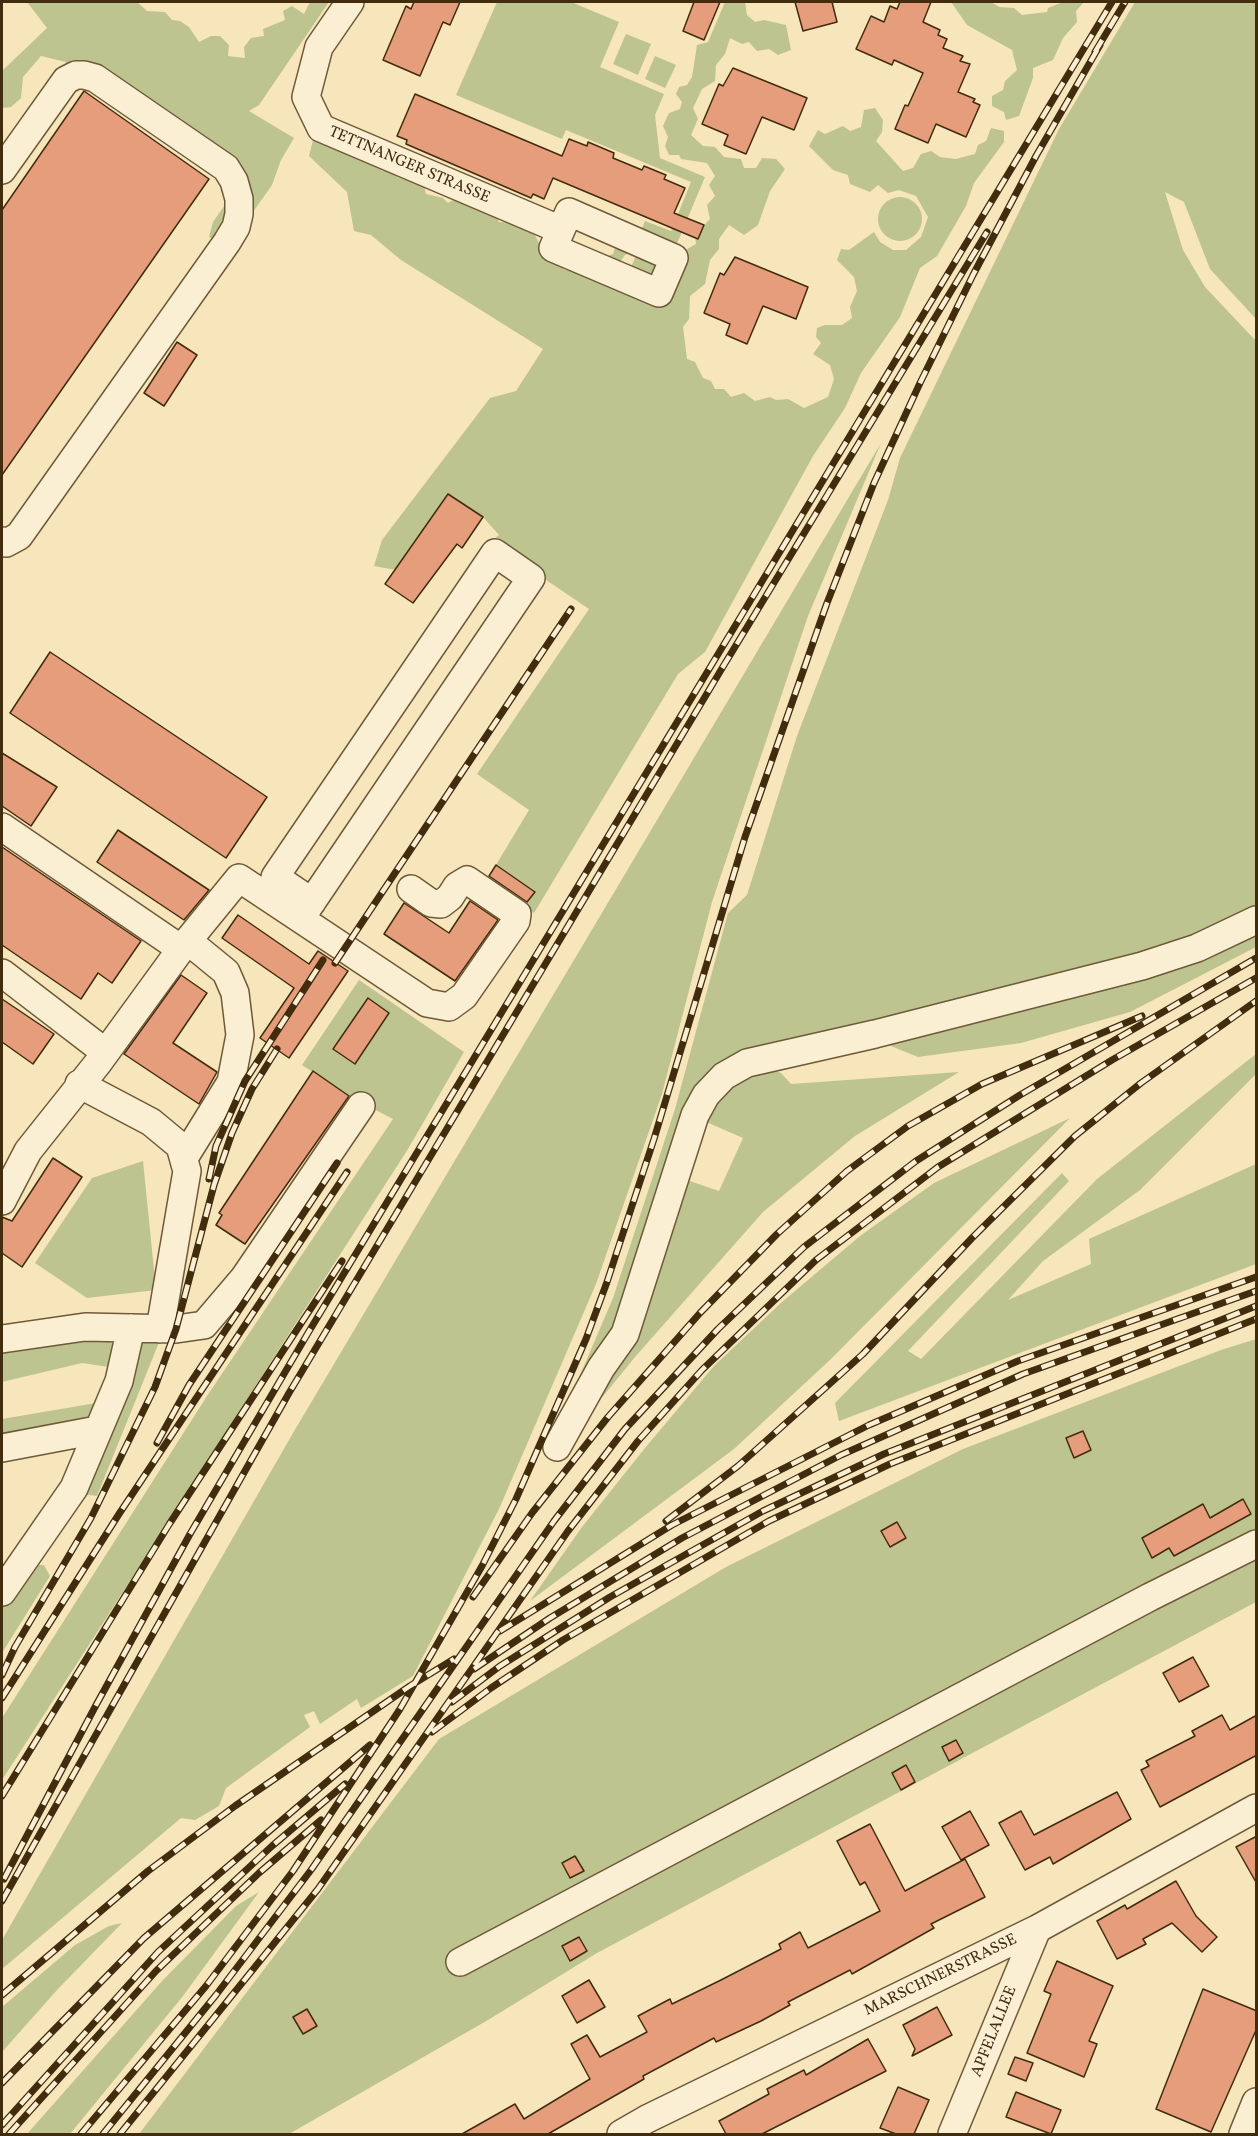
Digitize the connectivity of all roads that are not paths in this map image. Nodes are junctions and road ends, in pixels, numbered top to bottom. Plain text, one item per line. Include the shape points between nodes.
1 (350, 2) edge
2 (2, 170) edge
3 (561, 230) dead end
4 (2, 541) edge
5 (2, 827) edge
6 (411, 889) dead end
7 (306, 910) junction
8 (1257, 920) edge
9 (185, 945) junction
10 (2, 973) edge
11 (105, 1052) junction
12 (79, 1084) junction
13 (361, 1106) dead end
14 (184, 1158) junction
15 (2, 1201) edge
16 (131, 1328) junction
17 (160, 1329) junction
18 (2, 1339) edge
19 (97, 1430) junction
20 (557, 1447) dead end
21 (2, 1448) edge
22 (1257, 1544) edge
23 (2, 1592) edge
24 (1257, 1808) edge
25 (1037, 1929) junction
26 (460, 1962) dead end
27 (1257, 2102) edge
28 (644, 2127) edge
29 (621, 2134) edge
30 (952, 2134) edge
31 (1243, 2134) edge

1 - 3 street, TETTNANGER STRASSE via 319,47 306,98 321,128
2 - 4 street via 66,80 84,75 115,91 226,168 239,199 239,214 227,242 19,536 6,543
5 - 9 street
6 - 7 street via 431,903 441,904 467,880 517,914 464,996 449,1008 427,1003
7 - 7 street via 531,578 495,553 276,877
7 - 9 street via 239,878
8 - 20 street via 1197,948 1143,966 747,1063 724,1076 706,1095 695,1115 625,1334 601,1368
9 - 11 street
9 - 14 street via 226,972 235,993 240,1035 231,1082
10 - 11 street
11 - 12 street
12 - 14 street via 151,1122 180,1146
12 - 15 street via 28,1151
13 - 17 street via 244,1278 204,1325
14 - 17 street via 187,1171
16 - 17 street
16 - 18 street via 85,1327
16 - 19 street via 120,1381
19 - 21 street
19 - 23 street via 74,1488
22 - 26 street
24 - 25 street, MARSCHNERSTRASSE
25 - 28 street, MARSCHNERSTRASSE
25 - 30 street, APFELALLEE
27 - 31 street
28 - 29 street, MARSCHNERSTRASSE

